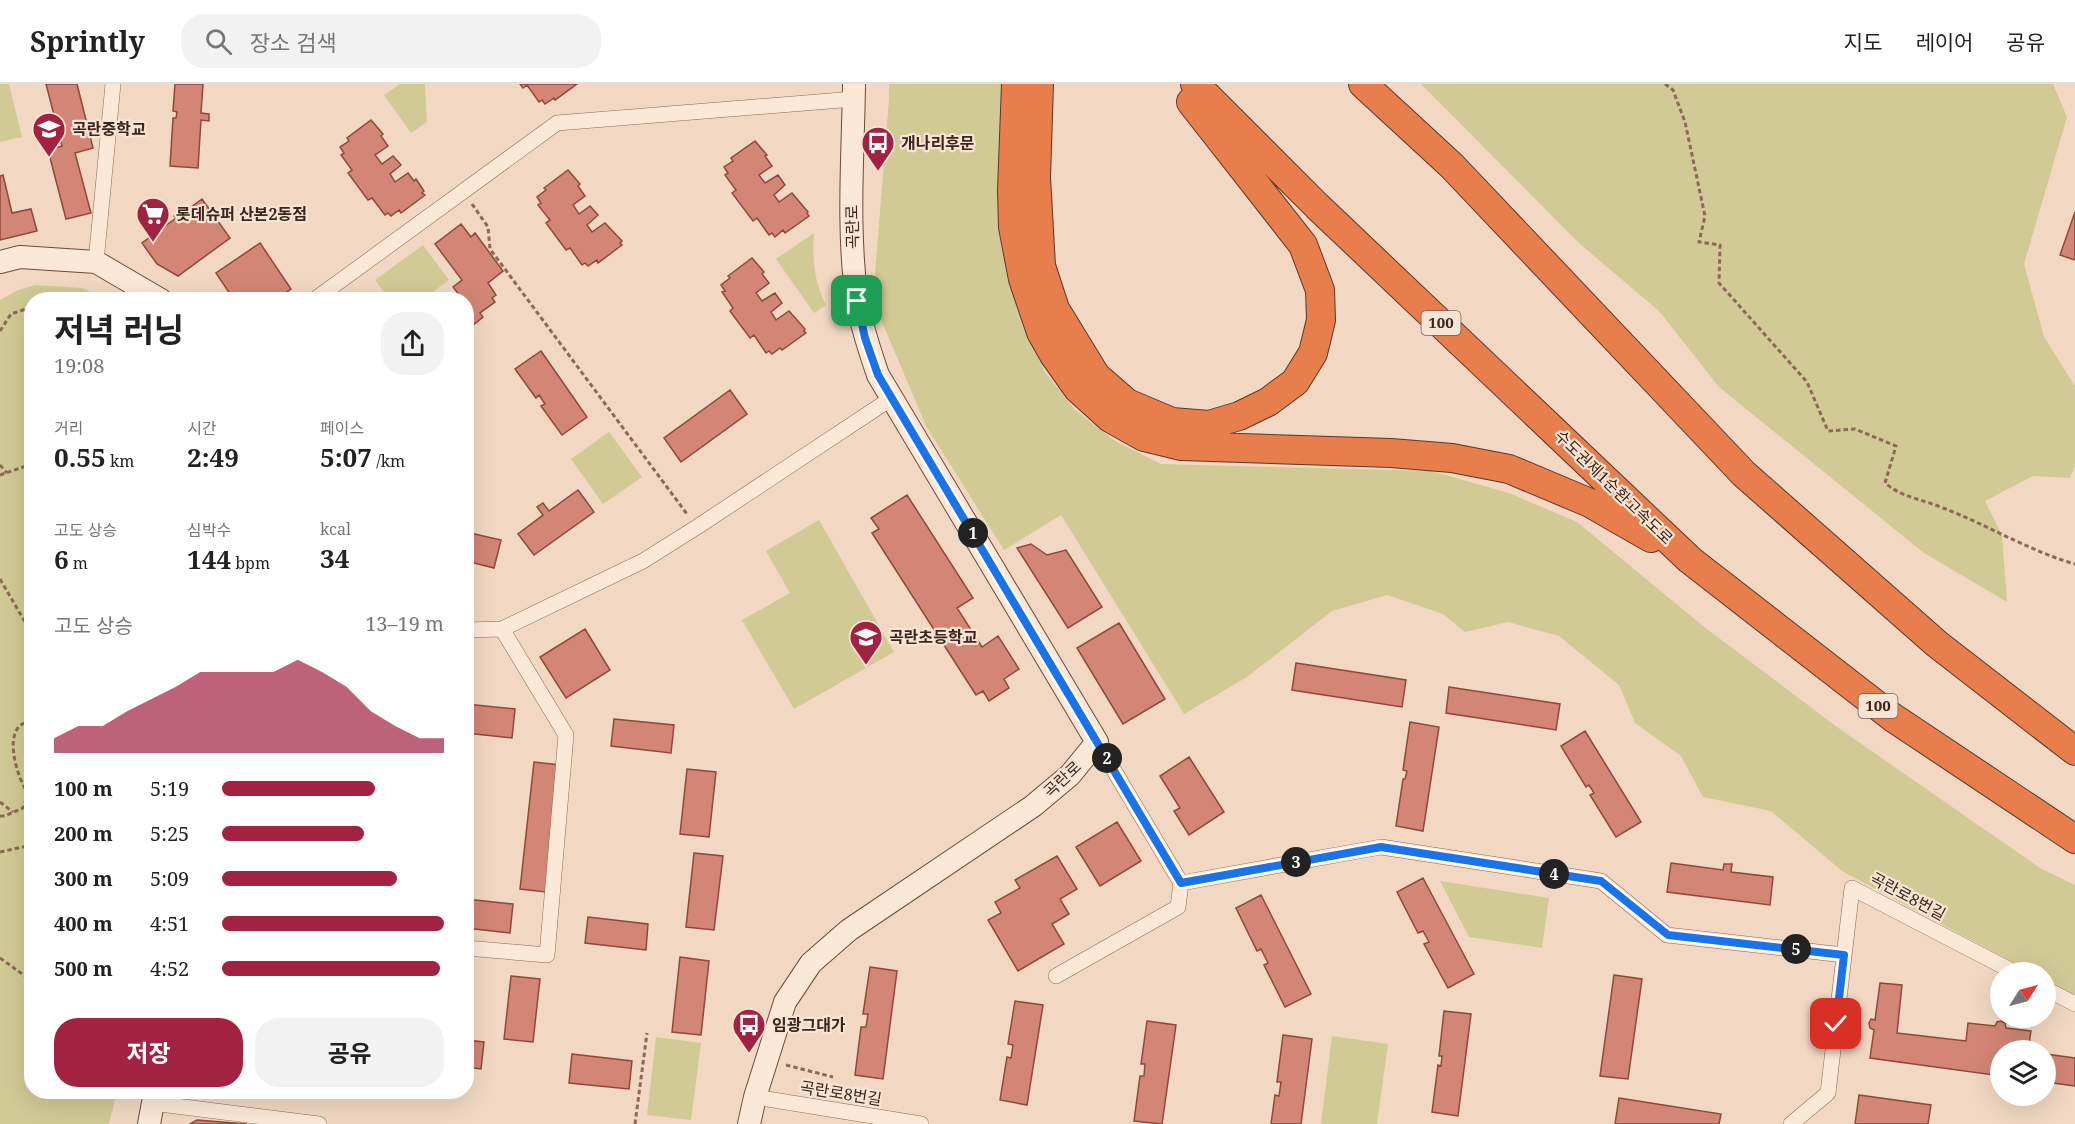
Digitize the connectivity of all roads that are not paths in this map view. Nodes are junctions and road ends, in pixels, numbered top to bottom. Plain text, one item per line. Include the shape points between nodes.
1 (113, 84) edge
2 (1016, 84) edge
3 (1039, 84) edge
4 (1177, 84) edge
5 (1195, 84) edge
6 (1363, 84) edge
7 (1381, 84) edge
8 (854, 91) edge
9 (1452, 166) junction
10 (0, 262) edge
11 (96, 262) junction
12 (147, 292) edge
13 (325, 292) edge
14 (891, 398) junction
15 (1690, 560) junction
16 (502, 629) junction
17 (474, 630) edge
18 (1097, 742) junction
19 (2075, 751) edge
20 (2075, 839) edge
21 (1181, 883) junction
22 (474, 949) edge
23 (1844, 955) junction
24 (1995, 962) edge
25 (1056, 976) dead end
26 (2056, 994) edge
27 (2075, 1004) edge
28 (755, 1097) junction
29 (152, 1106) edge
30 (319, 1124) edge
31 (749, 1124) edge
32 (921, 1124) edge
33 (1791, 1124) edge

1 - 11 street
2 - 15 highway via 1013,227 1023,279 1041,332 1054,355 1078,389 1110,418 1144,437 1181,446 1390,453 1452,458 1509,469 1590,503
3 - 4 highway via 1035,177 1041,266 1055,309 1096,376 1127,403 1172,422 1209,425 1268,402 1294,382 1313,353 1321,320 1320,290 1303,245
5 - 15 highway, 수도권제1순환고속도로 / 100 via 1325,214
6 - 9 highway
7 - 9 highway
8 - 13 street via 557,123
8 - 14 street, 곡란로 via 851,172 857,301 865,338
9 - 19 highway via 1744,474 1937,644
10 - 11 street via 20,257
11 - 12 street
14 - 16 street via 643,561
14 - 18 street, 곡란로
15 - 20 highway, 수도권제1순환고속도로 / 100 via 1892,717
16 - 17 street
16 - 22 street via 566,735 547,954
18 - 21 street
18 - 28 street, 곡란로 via 1070,775 1033,806 849,930 811,963 784,1002
21 - 23 street via 1381,847 1601,881 1668,935
21 - 25 street via 1179,907
23 - 24 street, 곡란로8번길 via 1852,888
23 - 33 street, 곡란로8번길 via 1828,1093
26 - 27 street
28 - 31 street, 곡란로
28 - 32 street, 곡란로8번길
29 - 30 street

